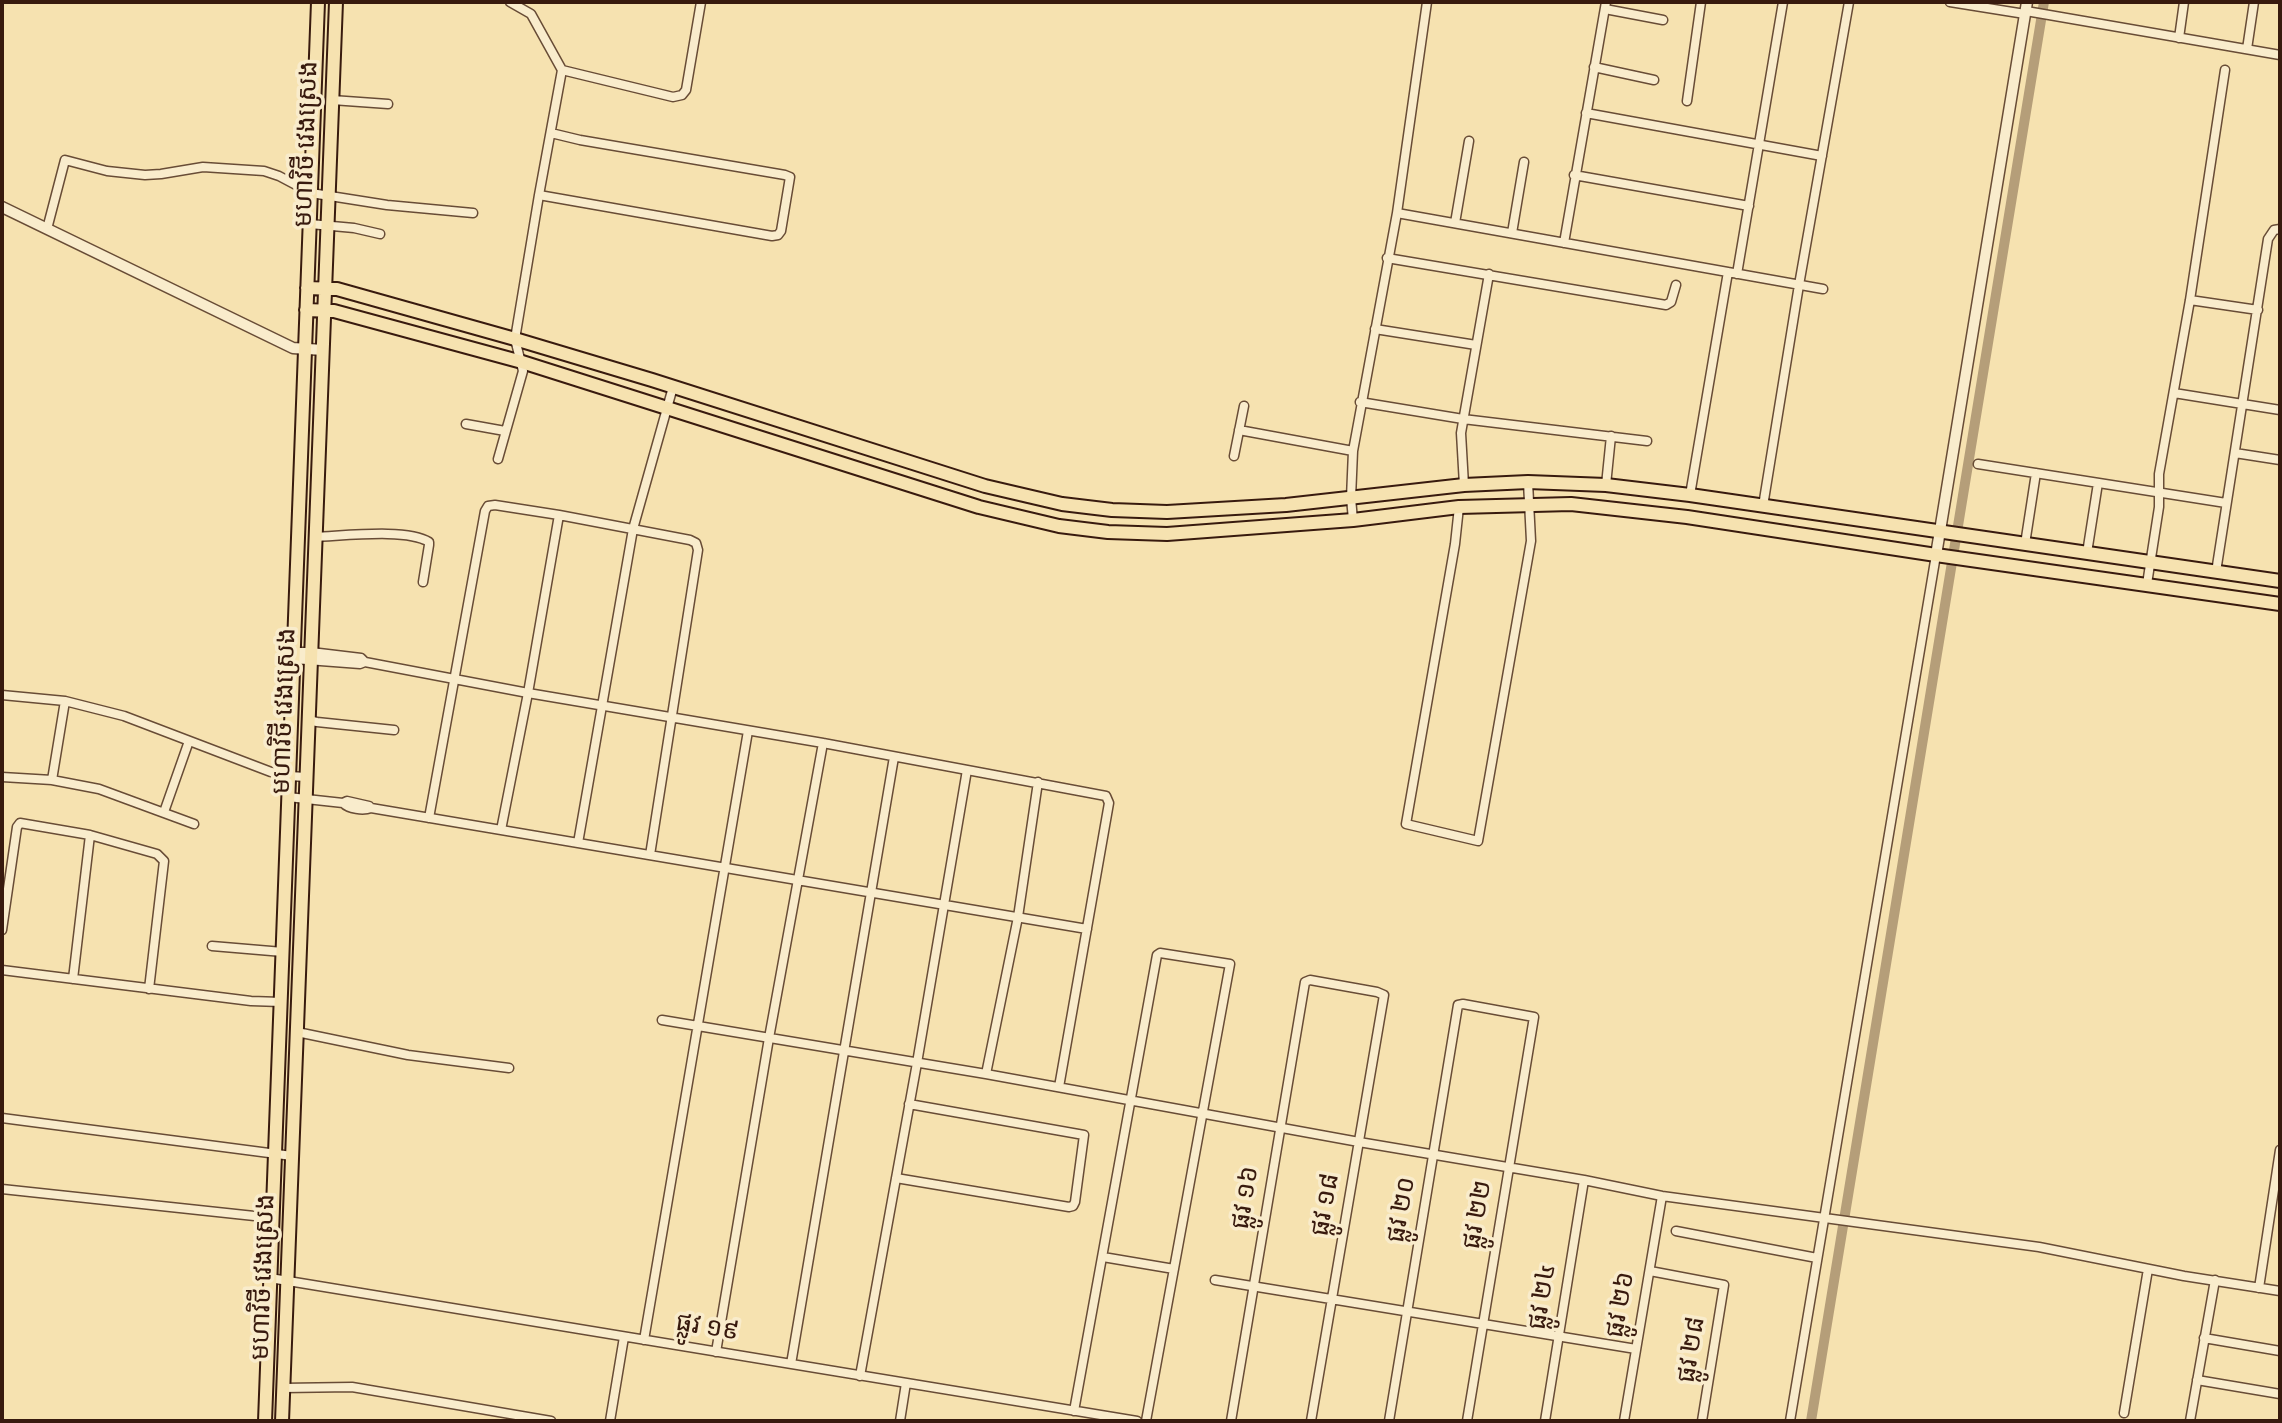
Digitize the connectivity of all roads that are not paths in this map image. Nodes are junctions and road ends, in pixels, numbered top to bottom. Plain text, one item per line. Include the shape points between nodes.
1 (318, 2) edge
2 (336, 2) edge
3 (510, 2) edge
4 (701, 2) edge
5 (1427, 2) edge
6 (1701, 2) edge
7 (1783, 2) edge
8 (1849, 2) edge
9 (1950, 2) edge
10 (2184, 2) edge
11 (2254, 2) edge
12 (1605, 5) edge
13 (2031, 10) edge
14 (1663, 20) dead end
15 (2179, 37) junction
16 (2247, 49) junction
17 (2280, 55) edge
18 (1594, 67) junction
19 (562, 70) junction
20 (2225, 70) dead end
21 (1654, 80) dead end
22 (332, 100) junction
23 (1687, 101) dead end
24 (388, 104) dead end
25 (1586, 113) junction
26 (551, 133) junction
27 (1469, 142) dead end
28 (1759, 145) junction
29 (1822, 156) junction
30 (1524, 162) dead end
31 (1574, 175) junction
32 (311, 193) junction
33 (539, 195) junction
34 (328, 196) junction
35 (1749, 206) junction
36 (2, 207) edge
37 (473, 213) dead end
38 (1397, 213) junction
39 (310, 223) junction
40 (1455, 223) junction
41 (327, 225) junction
42 (47, 229) junction
43 (2280, 229) edge
44 (1512, 233) junction
45 (380, 234) dead end
46 (1564, 243) junction
47 (1387, 258) junction
48 (1732, 273) junction
49 (1489, 274) junction
50 (1676, 285) dead end
51 (1799, 285) junction
52 (307, 288) junction
53 (325, 289) junction
54 (1823, 289) dead end
55 (2190, 300) junction
56 (306, 310) junction
57 (2258, 310) junction
58 (324, 311) junction
59 (1375, 330) junction
60 (515, 339) junction
61 (1476, 345) junction
62 (305, 349) junction
63 (323, 350) junction
64 (522, 362) junction
65 (673, 387) junction
66 (2174, 393) junction
67 (1360, 402) junction
68 (2243, 404) junction
69 (1244, 406) dead end
70 (667, 408) junction
71 (2280, 410) edge
72 (1463, 419) junction
73 (466, 424) dead end
74 (1239, 430) junction
75 (505, 431) junction
76 (1611, 436) junction
77 (1647, 440) dead end
78 (1353, 451) junction
79 (2235, 453) junction
80 (1234, 456) dead end
81 (498, 458) dead end
82 (2280, 460) edge
83 (1978, 464) dead end
84 (2036, 473) junction
85 (1528, 482) junction
86 (2098, 483) junction
87 (1464, 485) junction
88 (1606, 485) junction
89 (2159, 492) junction
90 (1012, 493) junction
91 (1690, 495) junction
92 (1351, 498) junction
93 (2226, 503) junction
94 (1529, 504) junction
95 (1763, 506) junction
96 (1459, 507) junction
97 (1112, 510) junction
98 (1007, 514) junction
99 (559, 515) junction
100 (1353, 520) junction
101 (633, 529) junction
102 (1108, 532) junction
103 (1951, 534) junction
104 (315, 537) junction
105 (2025, 544) junction
106 (2087, 553) junction
107 (1948, 556) junction
108 (2149, 562) junction
109 (2216, 572) junction
110 (2280, 580) edge
111 (423, 582) dead end
112 (2147, 584) junction
113 (2280, 604) edge
114 (311, 655) junction
115 (294, 656) junction
116 (455, 678) junction
117 (528, 693) junction
118 (2, 695) edge
119 (65, 701) junction
120 (601, 705) junction
121 (672, 717) junction
122 (308, 720) junction
123 (394, 730) dead end
124 (748, 731) junction
125 (189, 741) junction
126 (823, 743) junction
127 (894, 757) junction
128 (967, 770) junction
129 (289, 776) junction
130 (2, 777) edge
131 (306, 777) junction
132 (52, 780) junction
133 (1038, 782) junction
134 (288, 797) junction
135 (305, 798) junction
136 (164, 812) junction
137 (429, 818) junction
138 (194, 824) dead end
139 (501, 830) junction
140 (90, 835) junction
141 (578, 843) junction
142 (650, 855) junction
143 (725, 868) junction
144 (799, 880) junction
145 (872, 893) junction
146 (944, 905) junction
147 (1018, 917) junction
148 (1087, 929) junction
149 (2, 930) edge
150 (212, 946) dead end
151 (282, 952) junction
152 (2, 970) edge
153 (73, 979) junction
154 (149, 989) junction
155 (1384, 995) joint
156 (281, 1002) junction
157 (1458, 1005) joint
158 (662, 1020) dead end
159 (698, 1026) junction
160 (297, 1032) junction
161 (769, 1038) junction
162 (843, 1051) junction
163 (917, 1063) junction
164 (509, 1068) dead end
165 (986, 1074) junction
166 (1059, 1087) junction
167 (1132, 1100) junction
168 (909, 1104) junction
169 (1203, 1112) junction
170 (2, 1118) edge
171 (1280, 1128) junction
172 (1359, 1142) junction
173 (2280, 1150) edge
174 (275, 1154) junction
175 (1434, 1154) junction
176 (292, 1156) junction
177 (1509, 1167) junction
178 (895, 1178) junction
179 (1584, 1180) junction
180 (2, 1189) edge
181 (1662, 1196) junction
182 (272, 1218) junction
183 (1826, 1219) junction
184 (1676, 1231) dead end
185 (1103, 1257) junction
186 (1817, 1258) junction
187 (1174, 1269) junction
188 (2148, 1269) junction
189 (1650, 1271) junction
190 (270, 1278) junction
191 (287, 1280) junction
192 (1214, 1280) dead end
193 (2215, 1280) junction
194 (1254, 1286) junction
195 (2259, 1288) junction
196 (2280, 1290) edge
197 (1332, 1299) junction
198 (1407, 1311) junction
199 (1482, 1324) junction
200 (1559, 1336) junction
201 (624, 1337) junction
202 (2204, 1338) junction
203 (644, 1340) junction
204 (1636, 1349) junction
205 (2280, 1351) edge
206 (716, 1352) junction
207 (791, 1364) junction
208 (860, 1376) junction
209 (2197, 1381) junction
210 (906, 1383) junction
211 (283, 1388) junction
212 (2280, 1394) edge
213 (1074, 1411) junction
214 (2124, 1413) dead end
215 (265, 1421) edge
216 (282, 1421) edge
217 (551, 1421) edge
218 (610, 1421) edge
219 (900, 1421) edge
220 (1137, 1421) edge
221 (1146, 1421) edge
222 (1231, 1421) edge
223 (1311, 1421) edge
224 (1389, 1421) edge
225 (1467, 1421) edge
226 (1545, 1421) edge
227 (1624, 1421) edge
228 (1702, 1421) edge
229 (1790, 1421) edge
230 (2190, 1421) edge

1 - 32 main road, មហាវិថី វេងស្រេង
2 - 22 main road, មហាវិថី វេងស្រេង
3 - 19 street via 530,13
4 - 19 street via 687,90 682,96
5 - 38 street
6 - 23 street
7 - 28 street
8 - 29 street
9 - 13 street
10 - 15 street
11 - 16 street
12 - 14 street
12 - 18 street
13 - 15 street
13 - 103 street
15 - 16 street
16 - 17 street
18 - 21 street
18 - 25 street
19 - 26 street
20 - 55 street
22 - 24 street
22 - 34 main road, មហាវិថី វេងស្រេង
25 - 28 street
25 - 31 street
26 - 33 street
26 - 33 street via 785,175 790,177 790,186 778,235 772,236
27 - 40 street
28 - 29 street
28 - 35 street
29 - 51 street
30 - 44 street
31 - 35 street
31 - 46 street
32 - 34 street
32 - 39 main road, មហាវិថី វេងស្រេង
32 - 42 street via 279,176 255,170 203,167 145,175 107,172 65,160
33 - 60 street
34 - 37 street
34 - 41 main road, មហាវិថី វេងស្រេង
35 - 48 street
36 - 42 street
38 - 40 street
38 - 47 street
39 - 41 street
39 - 52 main road, មហាវិថី វេងស្រេង
40 - 44 street
41 - 45 street
41 - 53 main road, មហាវិថី វេងស្រេង
42 - 62 street via 293,348
43 - 57 street via 2270,235
44 - 46 street
46 - 48 street
47 - 49 street
47 - 59 street
48 - 51 street
48 - 91 street
49 - 50 street via 1666,304
49 - 61 street
51 - 54 street
51 - 95 street
52 - 53 main road
52 - 56 main road, មហាវិថី វេងស្រេង
53 - 58 main road, មហាវិថី វេងស្រេង
53 - 60 main road
55 - 57 street
55 - 66 street
56 - 58 main road
56 - 62 main road, មហាវិថី វេងស្រេង
57 - 68 street
58 - 63 main road, មហាវិថី វេងស្រេង
58 - 64 main road
59 - 61 street
59 - 67 street
60 - 64 street
60 - 65 main road
61 - 72 street
62 - 63 street
62 - 115 main road, មហាវិថី វេងស្រេង
63 - 104 main road, មហាវិថី វេងស្រេង
64 - 70 main road
64 - 75 street
65 - 70 street
65 - 90 main road
66 - 68 street
66 - 89 street
67 - 72 street
67 - 78 street
68 - 71 street
68 - 79 street
69 - 74 street
70 - 98 main road
70 - 101 street
72 - 76 street
72 - 87 street
73 - 75 street
74 - 78 street
74 - 80 street
75 - 81 street
76 - 77 street
76 - 88 street
78 - 92 street
79 - 82 street
79 - 93 street
83 - 84 street
84 - 86 street
84 - 105 street
85 - 87 main road
85 - 88 main road
85 - 94 street
86 - 89 street
86 - 106 street
87 - 92 main road
88 - 91 main road
89 - 93 street
89 - 108 street
90 - 97 main road
90 - 98 main road
91 - 95 main road
92 - 97 main road via 1167,512
92 - 100 street
93 - 109 street
94 - 96 main road
94 - 96 street via 1531,541 1478,841 1406,824
94 - 107 main road via 1608,506
95 - 103 main road
96 - 100 main road
97 - 102 main road
98 - 102 main road
99 - 101 street
99 - 116 street via 488,506
99 - 117 street
100 - 102 main road via 1167,534
101 - 120 street
101 - 121 street via 690,540 698,550
103 - 105 main road
103 - 107 street
104 - 111 street via 406,534 426,540
104 - 114 main road, មហាវិថី វេងស្រេង
105 - 106 main road
106 - 108 main road
107 - 112 main road
107 - 183 street
108 - 109 main road
108 - 112 street
109 - 110 main road
112 - 113 main road
114 - 115 street
114 - 116 street
114 - 122 main road, មហាវិថី វេងស្រេង
115 - 129 main road, មហាវិថី វេងស្រេង
116 - 117 street
116 - 137 street
117 - 120 street
117 - 139 street
118 - 119 street
119 - 125 street via 124,716
119 - 132 street
120 - 121 street
120 - 141 street
121 - 124 street
121 - 142 street
122 - 123 street
122 - 131 main road, មហាវិថី វេងស្រេង
124 - 126 street
124 - 143 street
125 - 129 street
125 - 136 street
126 - 127 street
126 - 144 street
127 - 128 street
127 - 145 street
128 - 133 street
128 - 146 street
129 - 131 street
129 - 134 main road, មហាវិថី វេងស្រេង
130 - 132 street
131 - 135 main road, មហាវិថី វេងស្រេង
132 - 136 street via 99,789
133 - 147 street
133 - 148 street via 1108,799
134 - 135 street
134 - 151 main road, មហាវិថី វេងស្រេង
135 - 137 street
135 - 160 main road, មហាវិថី វេងស្រេង
136 - 138 street
137 - 139 street
139 - 141 street
140 - 149 street via 20,823
140 - 153 street
140 - 154 street via 157,854 164,861
141 - 142 street
142 - 143 street
143 - 144 street
143 - 159 street
144 - 145 street
144 - 161 street
145 - 146 street
145 - 162 street
146 - 147 street
146 - 163 street
147 - 148 street
147 - 165 street
148 - 166 street
150 - 151 street
151 - 156 main road, មហាវិថី វេងស្រេង
152 - 153 street
153 - 154 street
154 - 156 street
155 - 171 street, ផ្លូវ ១៦ via 1305,982
155 - 172 street, ផ្លូវ ១៨
156 - 174 main road, មហាវិថី វេងស្រេង
157 - 175 street, ផ្លូវ ២០
157 - 177 street, ផ្លូវ ២២ via 1534,1017
158 - 159 street
159 - 161 street
159 - 203 street
160 - 164 street via 408,1055
160 - 176 main road, មហាវិថី វេងស្រេង
161 - 162 street
161 - 206 street
162 - 163 street
162 - 207 street
163 - 165 street
163 - 168 street
165 - 166 street
166 - 167 street
167 - 169 street
167 - 169 street via 1158,953 1230,964
167 - 185 street
168 - 178 street
168 - 178 street via 1084,1135 1075,1202 1069,1207
169 - 171 street
169 - 187 street
170 - 174 street
171 - 172 street
171 - 194 street, ផ្លូវ ១៦
172 - 175 street
172 - 197 street, ផ្លូវ ១៨
173 - 195 street
174 - 176 street
174 - 182 main road, មហាវិថី វេងស្រេង
175 - 177 street
175 - 198 street, ផ្លូវ ២០
176 - 191 main road, មហាវិថី វេងស្រេង
177 - 179 street
177 - 199 street, ផ្លូវ ២២
178 - 208 street
179 - 181 street
179 - 200 street, ផ្លូវ ២៤
180 - 182 street
181 - 183 street
181 - 189 street, ផ្លូវ ២៦
182 - 190 main road, មហាវិថី វេងស្រេង
183 - 186 street
183 - 188 street via 2039,1247
184 - 186 street
185 - 187 street
185 - 213 street
186 - 229 street
187 - 221 street
188 - 193 street
188 - 214 street
189 - 204 street, ផ្លូវ ២៦
189 - 228 street, ផ្លូវ ២៨ via 1724,1285
190 - 191 street, ផ្លូវ ១៩
190 - 215 main road, មហាវិថី វេងស្រេង
191 - 201 street, ផ្លូវ ១៩
191 - 211 main road, មហាវិថី វេងស្រេង
192 - 194 street
193 - 195 street
193 - 202 street
194 - 197 street
194 - 222 street, ផ្លូវ ១៦
195 - 196 street
197 - 198 street
197 - 223 street, ផ្លូវ ១៨
198 - 199 street
198 - 224 street, ផ្លូវ ២០
199 - 200 street
199 - 225 street, ផ្លូវ ២២
200 - 204 street
200 - 226 street, ផ្លូវ ២៤
201 - 203 street, ផ្លូវ ១៩
201 - 218 street
202 - 205 street
202 - 209 street
203 - 206 street, ផ្លូវ ១៩
204 - 227 street, ផ្លូវ ២៦
206 - 207 street, ផ្លូវ ១៩
207 - 208 street, ផ្លូវ ១៩
208 - 210 street, ផ្លូវ ១៩
209 - 212 street
209 - 230 street
210 - 213 street, ផ្លូវ ១៩
210 - 219 street
211 - 216 main road, មហាវិថី វេងស្រេង
211 - 217 street via 352,1388
213 - 220 street, ផ្លូវ ១៩

